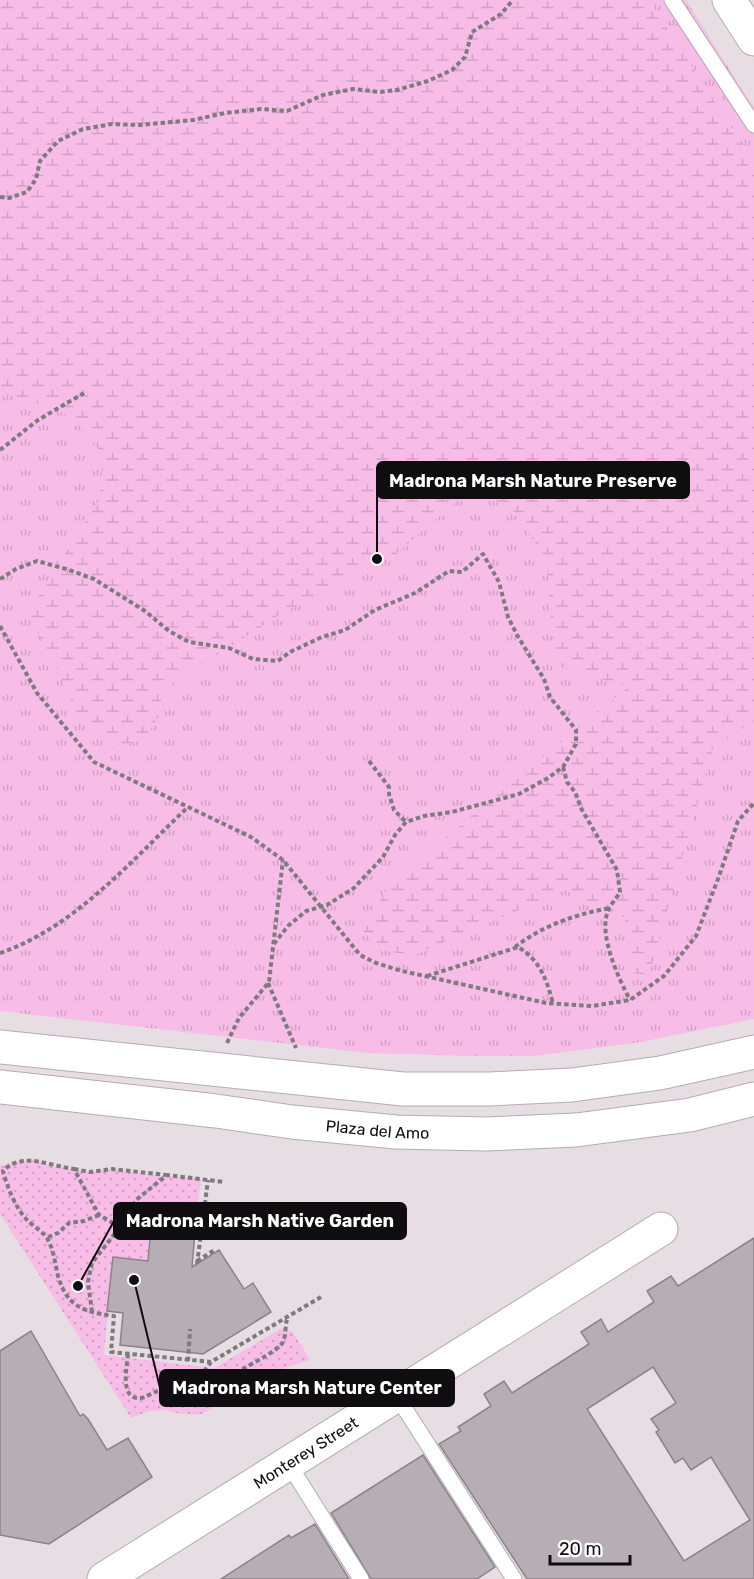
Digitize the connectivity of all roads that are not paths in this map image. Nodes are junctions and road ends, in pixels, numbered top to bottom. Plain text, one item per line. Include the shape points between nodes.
1 (672, 0) edge
2 (729, 0) edge
3 (754, 39) edge
4 (754, 125) edge
5 (0, 1047) edge
6 (754, 1052) edge
7 (259, 1074) junction
8 (0, 1087) edge
9 (754, 1099) edge
10 (254, 1117) junction
11 (661, 1229) dead end
12 (396, 1395) junction
13 (288, 1463) junction
14 (104, 1579) edge
15 (361, 1579) edge
16 (514, 1579) edge

1 - 4 lane
2 - 3 main road
5 - 7 main road
6 - 7 main road via 638,1076 489,1089 403,1089
7 - 10 main road
8 - 10 main road, Plaza del Amo
9 - 10 main road, Plaza del Amo via 690,1115 576,1130 485,1134 396,1132
11 - 12 main road, Monterey Street
12 - 13 main road, Monterey Street
12 - 16 lane
13 - 14 main road, Monterey Street
13 - 15 lane

